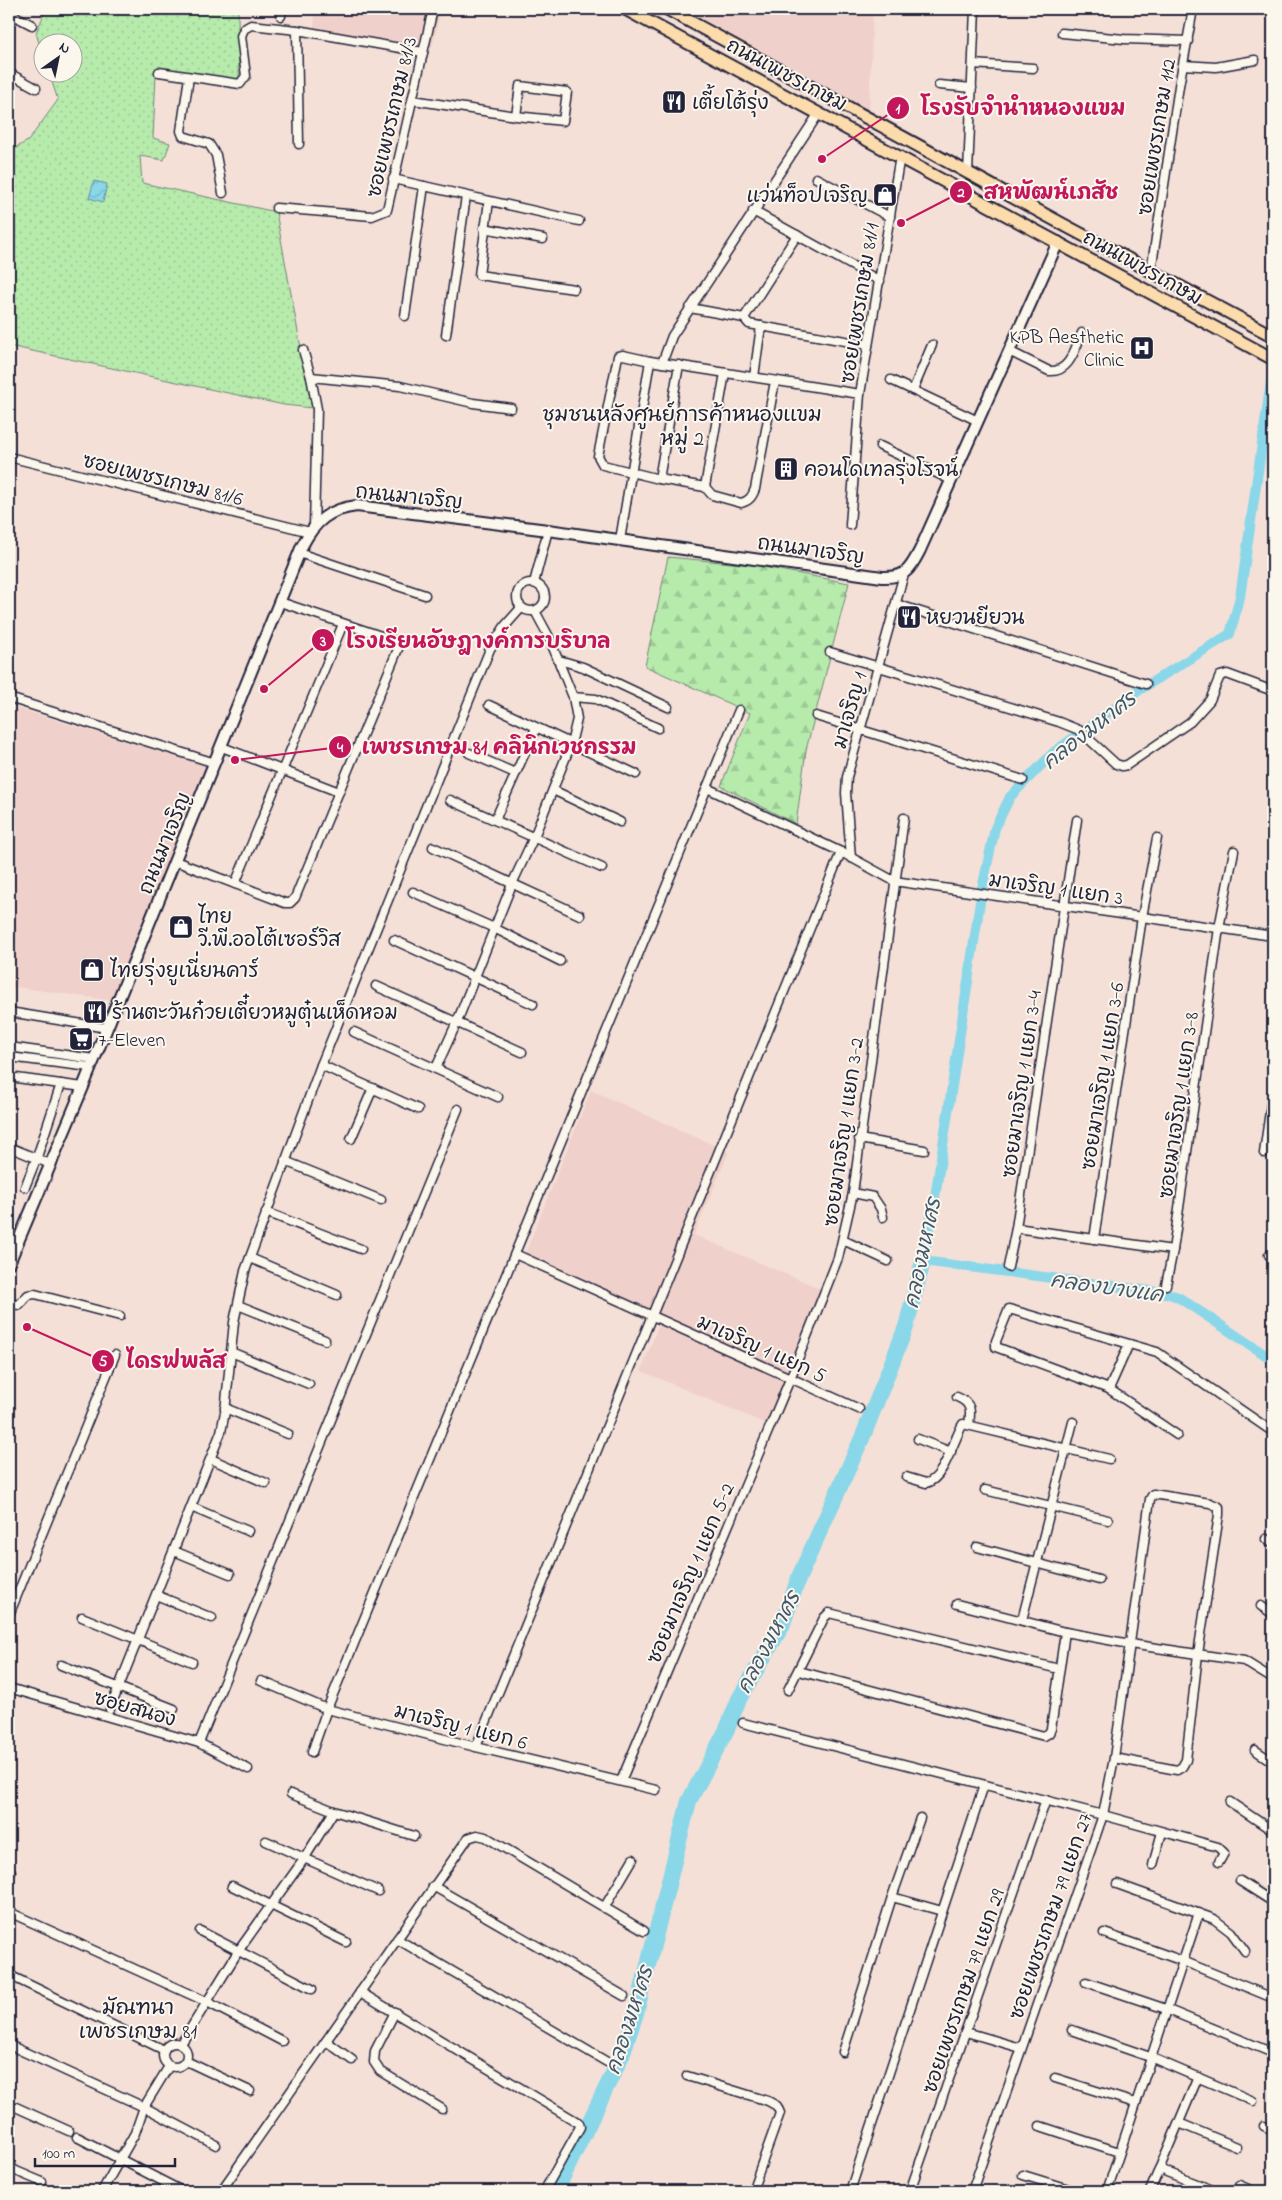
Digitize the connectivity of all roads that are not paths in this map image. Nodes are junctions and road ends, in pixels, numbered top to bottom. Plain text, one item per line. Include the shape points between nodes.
1 (432, 9) edge
2 (625, 9) edge
3 (668, 9) edge
4 (975, 9) edge
5 (1194, 9) edge
6 (9, 13) edge
7 (32, 25) dead end
8 (298, 30) junction
9 (1062, 33) dead end
10 (1188, 41) junction
11 (423, 52) junction
12 (1255, 60) dead end
13 (973, 64) junction
14 (1183, 65) junction
15 (1033, 68) dead end
16 (159, 72) dead end
17 (9, 73) edge
18 (189, 77) junction
19 (939, 85) dead end
20 (36, 88) dead end
21 (972, 88) junction
22 (412, 100) junction
23 (818, 113) junction
24 (516, 116) junction
25 (299, 144) dead end
26 (900, 156) junction
27 (968, 173) junction
28 (816, 178) dead end
29 (393, 179) junction
30 (424, 186) junction
31 (223, 193) dead end
32 (466, 196) junction
33 (489, 202) junction
34 (276, 208) dead end
35 (753, 211) junction
36 (890, 217) junction
37 (580, 221) dead end
38 (1066, 226) junction
39 (484, 228) junction
40 (797, 235) junction
41 (543, 240) dead end
42 (1058, 242) junction
43 (1151, 271) junction
44 (880, 282) junction
45 (574, 289) dead end
46 (690, 308) junction
47 (405, 316) dead end
48 (744, 318) junction
49 (761, 326) junction
50 (1082, 333) dead end
51 (446, 335) dead end
52 (1273, 336) edge
53 (868, 345) junction
54 (932, 345) dead end
55 (303, 350) dead end
56 (1009, 351) junction
57 (1270, 357) edge
58 (650, 361) junction
59 (662, 363) junction
60 (679, 366) junction
61 (725, 373) junction
62 (311, 377) junction
63 (754, 377) junction
64 (891, 380) dead end
65 (775, 381) junction
66 (913, 390) junction
67 (860, 394) junction
68 (511, 408) dead end
69 (978, 421) junction
70 (880, 446) dead end
71 (9, 457) edge
72 (631, 473) junction
73 (658, 479) junction
74 (951, 480) junction
75 (705, 487) junction
76 (850, 525) dead end
77 (312, 529) junction
78 (548, 530) junction
79 (620, 540) junction
80 (299, 553) junction
81 (904, 574) junction
82 (534, 584) junction
83 (425, 595) dead end
84 (280, 602) junction
85 (896, 604) junction
86 (521, 608) junction
87 (535, 611) junction
88 (343, 624) junction
89 (830, 652) dead end
90 (559, 660) junction
91 (878, 666) junction
92 (1146, 684) dead end
93 (1273, 691) edge
94 (574, 697) junction
95 (9, 698) edge
96 (489, 705) dead end
97 (668, 707) dead end
98 (739, 710) dead end
99 (816, 716) dead end
100 (536, 728) junction
101 (658, 728) dead end
102 (860, 728) junction
103 (571, 744) junction
104 (222, 747) junction
105 (469, 753) dead end
106 (215, 763) junction
107 (282, 770) junction
108 (515, 773) junction
109 (636, 774) dead end
110 (1023, 780) dead end
111 (707, 788) junction
112 (553, 790) junction
113 (339, 792) junction
114 (450, 800) dead end
115 (904, 818) dead end
116 (495, 820) junction
117 (1077, 820) dead end
118 (620, 822) dead end
119 (534, 837) junction
120 (1157, 838) dead end
121 (433, 847) dead end
122 (1234, 851) dead end
123 (841, 852) junction
124 (851, 858) junction
125 (176, 860) junction
126 (602, 868) dead end
127 (894, 881) junction
128 (235, 884) junction
129 (512, 884) junction
130 (413, 892) dead end
131 (1063, 905) junction
132 (580, 915) dead end
133 (1142, 917) junction
134 (494, 928) junction
135 (1219, 928) junction
136 (1273, 936) edge
137 (394, 940) dead end
138 (560, 961) dead end
139 (475, 976) junction
140 (376, 986) dead end
141 (533, 1004) dead end
142 (9, 1012) edge
143 (457, 1022) junction
144 (107, 1028) junction
145 (354, 1032) dead end
146 (9, 1047) edge
147 (522, 1052) dead end
148 (9, 1057) edge
149 (92, 1063) junction
150 (320, 1065) junction
151 (436, 1068) junction
152 (9, 1077) edge
153 (61, 1084) junction
154 (83, 1087) junction
155 (373, 1088) junction
156 (1273, 1090) edge
157 (498, 1097) dead end
158 (418, 1109) dead end
159 (458, 1109) dead end
160 (351, 1139) dead end
161 (859, 1139) junction
162 (9, 1147) edge
163 (924, 1150) dead end
164 (1264, 1153) dead end
165 (37, 1157) junction
166 (285, 1161) junction
167 (50, 1164) junction
168 (25, 1187) dead end
169 (853, 1192) junction
170 (381, 1200) dead end
171 (266, 1212) junction
172 (882, 1217) dead end
173 (1016, 1228) junction
174 (1094, 1238) junction
175 (844, 1240) junction
176 (361, 1249) dead end
177 (1173, 1250) junction
178 (515, 1254) junction
179 (250, 1258) junction
180 (888, 1261) dead end
181 (9, 1263) edge
182 (1008, 1267) dead end
183 (1166, 1285) dead end
184 (337, 1295) dead end
185 (9, 1303) edge
186 (238, 1305) junction
187 (120, 1316) dead end
188 (652, 1316) junction
189 (325, 1340) dead end
190 (1129, 1344) junction
191 (232, 1352) junction
192 (115, 1355) dead end
193 (790, 1379) junction
194 (309, 1384) dead end
195 (1109, 1389) junction
196 (957, 1397) dead end
197 (226, 1408) junction
198 (859, 1409) dead end
199 (1073, 1422) dead end
200 (969, 1425) junction
201 (1273, 1432) edge
202 (288, 1434) dead end
203 (1177, 1435) dead end
204 (918, 1439) dead end
205 (1065, 1448) junction
206 (951, 1452) junction
207 (210, 1459) junction
208 (1109, 1459) dead end
209 (906, 1477) dead end
210 (266, 1483) dead end
211 (985, 1490) dead end
212 (1050, 1505) junction
213 (192, 1507) junction
214 (1108, 1520) dead end
215 (248, 1531) dead end
216 (1266, 1539) dead end
217 (1273, 1544) edge
218 (977, 1547) dead end
219 (174, 1551) junction
220 (1036, 1562) junction
221 (230, 1574) dead end
222 (1099, 1580) dead end
223 (156, 1595) junction
224 (957, 1604) dead end
225 (1261, 1606) dead end
226 (9, 1614) edge
227 (1273, 1614) edge
228 (82, 1617) dead end
229 (212, 1618) dead end
230 (1022, 1620) junction
231 (1065, 1632) junction
232 (138, 1640) junction
233 (1130, 1644) junction
234 (1198, 1654) junction
235 (192, 1662) dead end
236 (61, 1665) dead end
237 (1059, 1669) junction
238 (799, 1670) junction
239 (1273, 1679) edge
240 (261, 1681) dead end
241 (9, 1688) edge
242 (118, 1688) junction
243 (788, 1690) dead end
244 (110, 1709) dead end
245 (174, 1709) dead end
246 (327, 1709) junction
247 (743, 1723) dead end
248 (199, 1743) junction
249 (476, 1747) junction
250 (1255, 1750) dead end
251 (312, 1752) dead end
252 (1114, 1758) junction
253 (1273, 1762) edge
254 (248, 1769) dead end
255 (621, 1780) junction
256 (984, 1784) junction
257 (656, 1790) dead end
258 (291, 1794) dead end
259 (1046, 1800) junction
260 (1230, 1802) dead end
261 (334, 1811) junction
262 (1103, 1815) junction
263 (920, 1818) dead end
264 (1273, 1831) edge
265 (1162, 1832) junction
266 (414, 1836) dead end
267 (266, 1840) dead end
268 (304, 1859) junction
269 (633, 1859) dead end
270 (1219, 1862) dead end
271 (1153, 1865) dead end
272 (1240, 1881) dead end
273 (1117, 1884) dead end
274 (232, 1886) dead end
275 (433, 1886) junction
276 (378, 1891) dead end
277 (892, 1897) junction
278 (1273, 1902) edge
279 (271, 1905) junction
280 (604, 1908) junction
281 (942, 1911) junction
282 (9, 1912) edge
283 (1199, 1913) junction
284 (200, 1931) dead end
285 (644, 1931) dead end
286 (1104, 1933) dead end
287 (397, 1939) junction
288 (346, 1942) dead end
289 (239, 1950) junction
290 (1245, 1951) dead end
291 (1183, 1961) junction
292 (9, 1975) edge
293 (1086, 1982) dead end
294 (312, 1989) dead end
295 (360, 1992) junction
296 (624, 1996) dead end
297 (1273, 1998) edge
298 (207, 2002) junction
299 (1166, 2009) junction
300 (395, 2012) junction
301 (1072, 2030) dead end
302 (966, 2032) junction
303 (282, 2041) dead end
304 (326, 2041) junction
305 (181, 2044) junction
306 (9, 2045) edge
307 (1021, 2048) junction
308 (164, 2050) junction
309 (843, 2052) dead end
310 (1273, 2053) edge
311 (1150, 2057) junction
312 (186, 2060) junction
313 (352, 2060) dead end
314 (607, 2062) dead end
315 (169, 2066) junction
316 (688, 2076) dead end
317 (1198, 2077) junction
318 (1055, 2078) dead end
319 (250, 2091) dead end
320 (1253, 2101) dead end
321 (1135, 2103) junction
322 (9, 2104) edge
323 (144, 2107) junction
324 (442, 2110) dead end
325 (1179, 2123) junction
326 (1040, 2126) dead end
327 (1264, 2126) dead end
328 (1273, 2130) edge
329 (70, 2131) dead end
330 (77, 2137) dead end
331 (216, 2145) dead end
332 (1237, 2146) dead end
333 (1120, 2152) junction
334 (121, 2158) junction
335 (9, 2168) edge
336 (1159, 2169) junction
337 (1023, 2175) dead end
338 (42, 2182) dead end
339 (547, 2186) dead end
340 (1238, 2186) dead end
341 (178, 2189) dead end
342 (102, 2191) edge
343 (221, 2191) edge
344 (752, 2191) edge
345 (850, 2191) edge
346 (910, 2191) edge
347 (972, 2191) edge
348 (1074, 2191) edge
349 (1107, 2191) edge
350 (1150, 2191) edge
351 (1215, 2191) edge
352 (1253, 2191) edge

1 - 11 street, ซอยเพชรเกษม 81/3
2 - 23 main road, ถนนเพชรเกษม
3 - 27 main road, ถนนเพชรเกษม
4 - 13 street
5 - 10 street, ซอยเพชรเกษม 112
6 - 7 street
8 - 11 street
8 - 18 street via 251,25 244,29 241,36 246,76 240,84
8 - 25 street
9 - 10 street
10 - 14 street, ซอยเพชรเกษม 112
11 - 22 street, ซอยเพชรเกษม 81/3
12 - 14 street via 1216,67
13 - 15 street
13 - 21 street
14 - 43 street, ซอยเพชรเกษม 112
16 - 18 street
17 - 20 street
18 - 31 street via 181,131 183,136 209,144 216,155
19 - 21 street
21 - 27 street
22 - 24 street
22 - 29 street, ซอยเพชรเกษม 81/3
23 - 26 main road, ถนนเพชรเกษม
23 - 35 street
24 - 24 street via 520,86 567,92 563,121
26 - 36 street, ซอยเพชรเกษม 81/1
26 - 42 main road, ถนนเพชรเกษม
27 - 38 main road, ถนนเพชรเกษม
28 - 36 street
29 - 30 street
29 - 34 street, ซอยเพชรเกษม 81/3 via 387,210 372,216
30 - 32 street
30 - 47 street
32 - 33 street
32 - 51 street
33 - 37 street
33 - 39 street
35 - 40 street
35 - 46 street
36 - 44 street, ซอยเพชรเกษม 81/1
38 - 42 main road
38 - 43 main road, ถนนเพชรเกษม
39 - 41 street
39 - 45 street via 479,275
40 - 44 street
40 - 48 street
42 - 56 main road
42 - 57 main road, ถนนเพชรเกษม
43 - 52 main road, ถนนเพชรเกษม
44 - 53 street, ซอยเพชรเกษม 81/1
46 - 48 street
46 - 59 street via 672,336
48 - 49 street via 750,324
49 - 53 street
49 - 63 street
50 - 56 street via 1070,361 1054,371
53 - 67 street, ซอยเพชรเกษม 81/1
54 - 66 street
55 - 62 street
56 - 69 main road
58 - 59 street
58 - 72 street
58 - 72 street via 618,356 598,456 600,463
59 - 60 street
60 - 61 street
60 - 73 street
61 - 63 street
61 - 75 street
62 - 68 street via 400,386
62 - 77 street via 317,409
63 - 65 street
64 - 66 street
65 - 67 street
65 - 75 street via 755,490 750,499 741,503 712,495
66 - 69 street
67 - 76 street, ซอยเพชรเกษม 81/1
69 - 74 main road
70 - 74 street
71 - 77 street, ซอยเพชรเกษม 81/6
72 - 73 street
72 - 79 street
73 - 75 street
74 - 81 main road via 920,550
77 - 78 main road, ถนนมาเจริญ via 330,513 342,507 357,506
77 - 80 main road, ถนนมาเจริญ
78 - 79 main road, ถนนมาเจริญ
78 - 82 street
79 - 81 main road, ถนนมาเจริญ via 882,577 894,578
80 - 83 street
80 - 84 main road, ถนนมาเจริญ
81 - 85 street, มาเจริญ 1
82 - 86 street via 525,584 518,590 517,600
82 - 87 street via 542,588 545,597 542,606
84 - 88 street
84 - 104 main road, ถนนมาเจริญ
85 - 91 street, มาเจริญ 1
85 - 92 street
86 - 87 street
86 - 150 street via 490,649
87 - 90 street
88 - 107 street
88 - 113 street via 393,640 398,649
89 - 91 street
90 - 94 street
90 - 97 street via 583,667
91 - 93 street via 1059,722 1080,732 1122,766 1190,722 1210,700 1220,676 1227,674
91 - 102 street, มาเจริญ 1
94 - 101 street via 596,699
94 - 103 street via 577,719
95 - 106 street
96 - 100 street
98 - 111 street
99 - 102 street
100 - 103 street
100 - 108 street
102 - 110 street
102 - 124 street, มาเจริญ 1 via 847,777
103 - 109 street
103 - 112 street
104 - 106 main road, ถนนมาเจริญ
104 - 107 street
105 - 108 street
106 - 125 main road, ถนนมาเจริญ
107 - 113 street
107 - 128 street
108 - 116 street
111 - 123 street, มาเจริญ 1 แยก 3
111 - 178 street
112 - 118 street
112 - 119 street
113 - 128 street via 298,892 290,903
114 - 116 street
115 - 127 street, ซอยมาเจริญ 1 แยก 3-2
116 - 119 street
117 - 131 street, ซอยมาเจริญ 1 แยก 3-4
119 - 126 street
119 - 129 street
120 - 133 street, ซอยมาเจริญ 1 แยก 3-6
121 - 129 street
122 - 135 street, ซอยมาเจริญ 1 แยก 3-8
123 - 124 street, มาเจริญ 1 แยก 3
123 - 188 street
124 - 127 street, มาเจริญ 1 แยก 3
125 - 128 street
125 - 144 main road, ถนนมาเจริญ
127 - 131 street, มาเจริญ 1 แยก 3
127 - 161 street, ซอยมาเจริญ 1 แยก 3-2
129 - 132 street
129 - 134 street
130 - 134 street
131 - 133 street, มาเจริญ 1 แยก 3
131 - 173 street, ซอยมาเจริญ 1 แยก 3-4
133 - 135 street, มาเจริญ 1 แยก 3
133 - 174 street, ซอยมาเจริญ 1 แยก 3-6
134 - 138 street
134 - 139 street
135 - 136 street, มาเจริญ 1 แยก 3
135 - 177 street, ซอยมาเจริญ 1 แยก 3-8
137 - 139 street
139 - 141 street
139 - 143 street
140 - 143 street
142 - 144 street
143 - 147 street
143 - 151 street
144 - 149 main road, ถนนมาเจริญ
145 - 151 street
146 - 149 street
148 - 149 street
149 - 154 main road, ถนนมาเจริญ
150 - 155 street
150 - 166 street
151 - 157 street
152 - 153 street
153 - 154 street
153 - 165 street
154 - 167 main road, ถนนมาเจริญ
155 - 158 street
155 - 160 street
156 - 164 street
159 - 248 street
161 - 163 street
161 - 169 street, ซอยมาเจริญ 1 แยก 3-2
162 - 165 street
165 - 167 street
165 - 168 street
166 - 170 street
166 - 171 street
167 - 181 main road, ถนนมาเจริญ
169 - 172 street via 873,1197
169 - 175 street, ซอยมาเจริญ 1 แยก 3-2
171 - 176 street
171 - 179 street
173 - 174 street
173 - 182 street, ซอยมาเจริญ 1 แยก 3-4
174 - 177 street
175 - 180 street
175 - 193 street, ซอยมาเจริญ 1 แยก 3-2
177 - 183 street, ซอยมาเจริญ 1 แยก 3-8
178 - 188 street, มาเจริญ 1 แยก 5
178 - 246 street
179 - 184 street
179 - 186 street
185 - 187 street via 19,1305 28,1295 35,1294
186 - 189 street
186 - 191 street
188 - 193 street, มาเจริญ 1 แยก 5
188 - 249 street
190 - 195 street
190 - 195 street via 1015,1310 1009,1309 1005,1316 996,1348
190 - 201 street via 1156,1352
191 - 194 street
191 - 197 street
192 - 226 street
193 - 198 street, มาเจริญ 1 แยก 5
193 - 255 street, ซอยมาเจริญ 1 แยก 5-2
195 - 203 street
196 - 200 street via 969,1405
197 - 202 street
197 - 207 street
199 - 205 street
200 - 205 street
200 - 206 street via 961,1426
204 - 206 street
205 - 208 street
205 - 212 street
206 - 209 street via 930,1482
207 - 210 street
207 - 213 street
211 - 212 street
212 - 214 street
212 - 220 street
213 - 215 street
213 - 219 street
216 - 217 street
218 - 220 street
219 - 221 street
219 - 223 street
220 - 222 street
220 - 230 street
223 - 229 street
223 - 232 street
224 - 230 street
225 - 227 street
228 - 232 street
230 - 231 street
231 - 233 street
231 - 237 street
232 - 235 street
232 - 242 street
233 - 234 street
233 - 234 street, ซอยเพชรเกษม 79 แยก 27 via 1153,1494 1219,1507
233 - 252 street, ซอยเพชรเกษม 79 แยก 27
234 - 239 street via 1244,1661
234 - 252 street via 1186,1760 1182,1768 1177,1770
236 - 242 street
237 - 238 street via 829,1613
237 - 238 street via 1051,1729 1044,1736
238 - 243 street
240 - 246 street, มาเจริญ 1 แยก 6
241 - 248 street, ซอยสนอง
242 - 244 street
242 - 245 street
246 - 249 street, มาเจริญ 1 แยก 6
246 - 251 street
247 - 256 street
248 - 254 street, ซอยสนอง
249 - 255 street, มาเจริญ 1 แยก 6
250 - 253 street
252 - 262 street, ซอยเพชรเกษม 79 แยก 27
255 - 257 street, มาเจริญ 1 แยก 6
256 - 259 street
256 - 281 street
258 - 261 street
259 - 262 street
259 - 302 street, ซอยเพชรเกษม 79 แยก 29
260 - 264 street
261 - 266 street
261 - 268 street
262 - 265 street
262 - 307 street, ซอยเพชรเกษม 79 แยก 27
263 - 277 street
265 - 270 street via 1218,1847 1224,1853
265 - 271 street
267 - 268 street
268 - 276 street
268 - 279 street
269 - 280 street
272 - 278 street
273 - 283 street
274 - 279 street
275 - 280 street via 468,1838 477,1835 486,1837
275 - 287 street
275 - 296 street
277 - 281 street
277 - 309 street
279 - 288 street
279 - 289 street
280 - 285 street
281 - 345 street
282 - 298 street
283 - 290 street via 1223,1924
283 - 291 street
284 - 289 street
286 - 291 street
287 - 295 street
287 - 314 street
289 - 294 street
289 - 298 street
291 - 297 street
291 - 299 street
292 - 308 street
293 - 299 street
295 - 300 street
295 - 304 street
298 - 303 street
298 - 305 street
299 - 310 street
299 - 311 street
300 - 324 street via 375,2051 374,2062 380,2071
300 - 339 street via 579,2122 580,2127
301 - 311 street
302 - 307 street
302 - 346 street, ซอยเพชรเกษม 79 แยก 29
304 - 313 street
304 - 343 street
305 - 308 street via 171,2043
305 - 312 street via 187,2051
306 - 323 street
307 - 347 street, ซอยเพชรเกษม 79 แยก 27
308 - 315 street via 163,2058
311 - 317 street
311 - 321 street
312 - 315 street via 178,2067
312 - 319 street
315 - 323 street
316 - 344 street via 777,2106 780,2113
317 - 320 street
317 - 325 street
318 - 321 street
321 - 333 street
322 - 329 street
323 - 331 street
323 - 334 street
325 - 332 street
325 - 336 street
326 - 333 street
327 - 328 street
330 - 334 street
333 - 349 street
334 - 341 street
334 - 342 street
335 - 338 street
336 - 350 street
336 - 351 street
337 - 348 street
340 - 352 street

